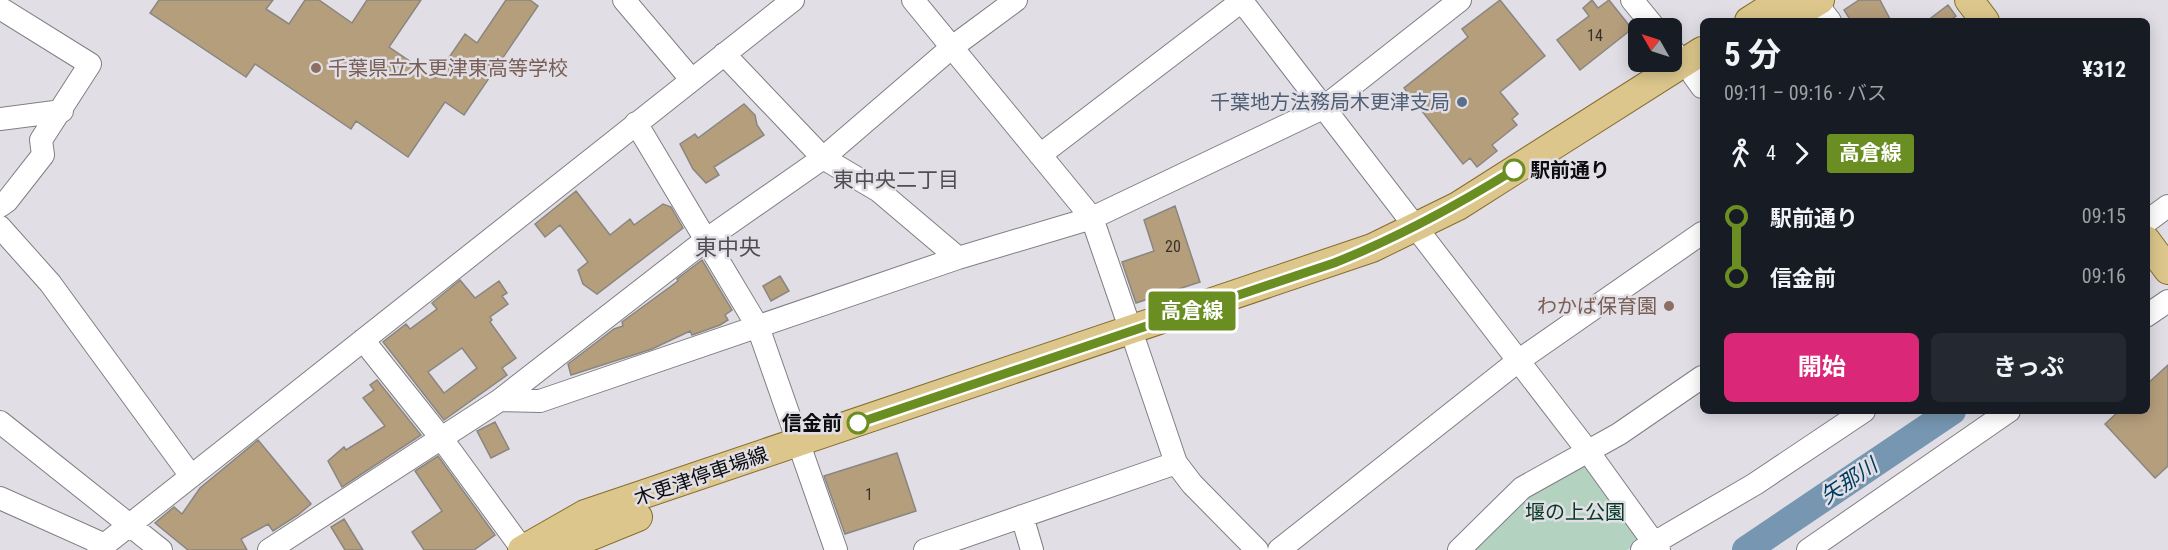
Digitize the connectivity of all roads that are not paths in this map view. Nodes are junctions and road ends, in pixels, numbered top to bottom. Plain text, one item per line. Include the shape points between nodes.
1 (624, 0) edge
2 (793, 0) edge
3 (913, 0) edge
4 (1016, 0) edge
5 (1242, 0) edge
6 (1460, 0) edge
7 (1632, 0) edge
8 (1782, 0) edge
9 (1970, 0) edge
10 (0, 8) edge
11 (1822, 8) edge
12 (1647, 18) edge
13 (1754, 18) edge
14 (1794, 18) edge
15 (1983, 18) edge
16 (951, 48) junction
17 (724, 54) junction
18 (1693, 66) edge
19 (691, 80) junction
20 (1323, 108) junction
21 (62, 111) junction
22 (0, 119) edge
23 (636, 123) junction
24 (1040, 155) junction
25 (823, 158) junction
26 (0, 206) edge
27 (2168, 206) edge
28 (1092, 218) junction
29 (2150, 219) edge
30 (0, 227) edge
31 (1420, 232) junction
32 (1700, 234) edge
33 (707, 239) junction
34 (2150, 245) edge
35 (958, 258) junction
36 (2168, 270) edge
37 (2168, 301) edge
38 (2150, 313) edge
39 (758, 327) junction
40 (1134, 338) junction
41 (363, 340) junction
42 (1518, 362) junction
43 (1700, 377) edge
44 (500, 400) junction
45 (1860, 414) edge
46 (2005, 414) edge
47 (0, 422) edge
48 (442, 440) junction
49 (803, 450) junction
50 (1587, 450) junction
51 (1176, 463) junction
52 (191, 476) junction
53 (0, 498) edge
54 (1022, 516) junction
55 (129, 525) junction
56 (102, 547) edge
57 (1651, 547) edge
58 (161, 550) edge
59 (269, 550) edge
60 (523, 550) edge
61 (557, 550) edge
62 (836, 550) edge
63 (925, 550) edge
64 (1032, 550) edge
65 (1257, 550) edge
66 (1279, 550) edge
67 (1459, 550) edge
68 (1808, 550) edge

1 - 19 street
2 - 17 street
3 - 16 street
4 - 16 street
5 - 20 street
5 - 24 street
6 - 20 street
7 - 12 street
8 - 13 main road
9 - 15 main road
10 - 21 street via 90,64
11 - 14 main road
16 - 24 street
16 - 25 street
17 - 19 street
17 - 25 street
18 - 31 main road, 木更津停車場線 via 1471,216
19 - 23 street
20 - 28 street
20 - 31 street
21 - 22 street
21 - 26 street via 41,140 43,155
23 - 33 street
23 - 41 street
24 - 28 street
25 - 33 street
25 - 35 street via 879,191
27 - 29 street
28 - 35 street
28 - 40 street
30 - 52 street via 50,283
31 - 40 main road, 木更津停車場線 via 1378,262
31 - 42 street
32 - 42 street
33 - 39 street
33 - 44 street
34 - 36 main road
35 - 39 street
37 - 38 street
39 - 44 street via 540,401
39 - 49 street
40 - 49 main road, 木更津停車場線
40 - 51 street
41 - 48 street
41 - 52 street
42 - 50 street
42 - 66 street
43 - 50 street via 1619,434
44 - 48 street
45 - 57 street
46 - 68 street
47 - 55 street
48 - 59 street
48 - 60 street
49 - 60 main road, 木更津停車場線 via 585,514
49 - 61 main road, 木更津停車場線
49 - 62 street
50 - 57 street
50 - 67 street via 1522,488
51 - 54 street
51 - 65 street
52 - 55 street
53 - 56 street
54 - 63 street
54 - 64 street
55 - 56 street
55 - 58 street

